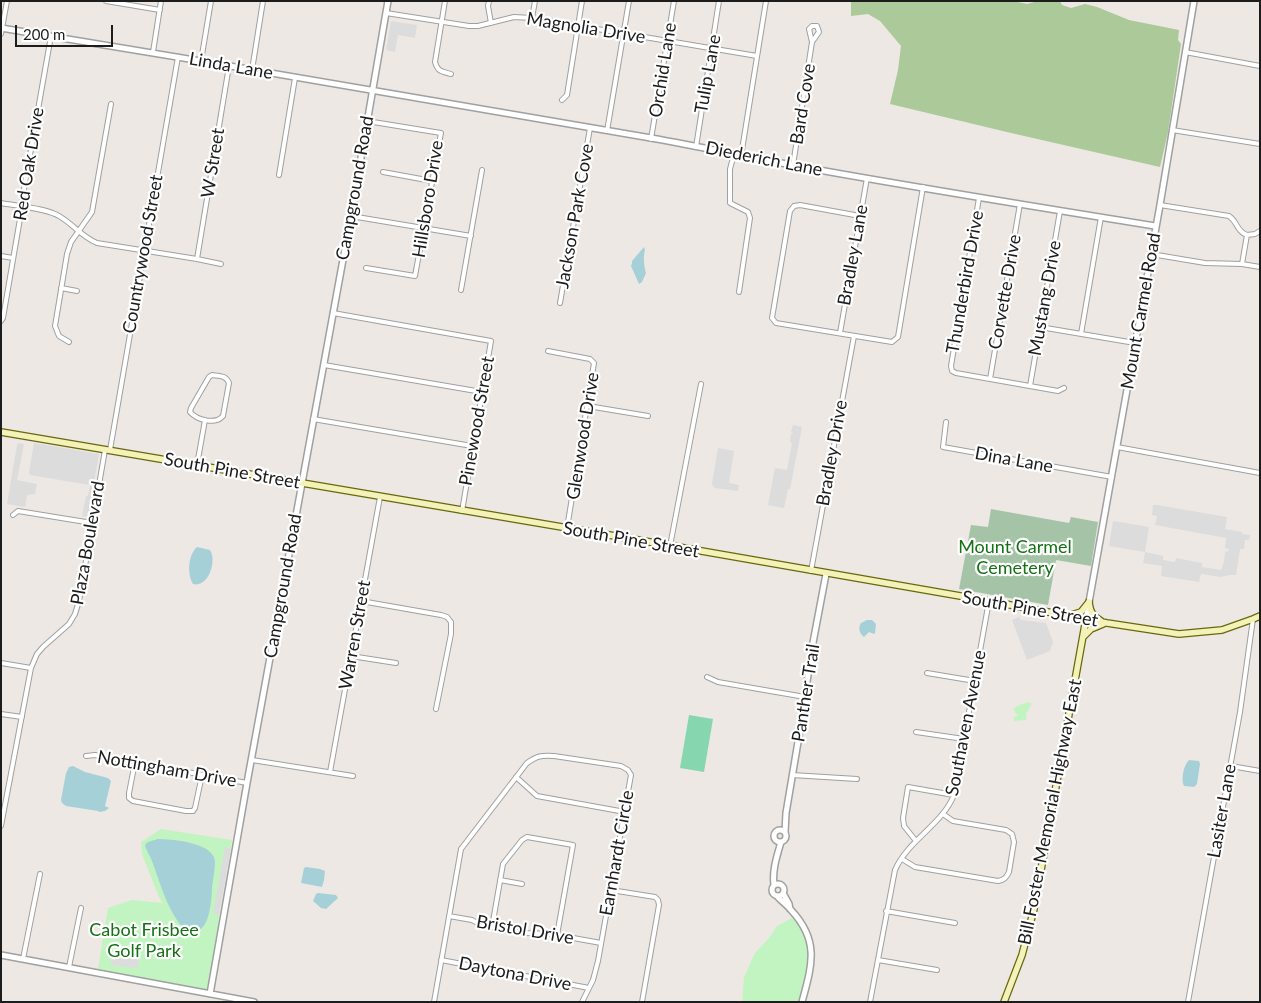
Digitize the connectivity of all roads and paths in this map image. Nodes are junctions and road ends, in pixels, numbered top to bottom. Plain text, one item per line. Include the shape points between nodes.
1 (7, 1) edge
2 (106, 1) edge
3 (161, 1) edge
4 (211, 1) edge
5 (263, 1) edge
6 (388, 1) edge
7 (445, 1) edge
8 (489, 1) edge
9 (535, 1) edge
10 (582, 1) edge
11 (628, 1) edge
12 (674, 1) edge
13 (720, 1) edge
14 (766, 1) edge
15 (1194, 1) edge
16 (160, 10) junction
17 (386, 13) junction
18 (532, 18) junction
19 (442, 23) junction
20 (491, 23) junction
21 (578, 26) junction
22 (2, 30) edge
23 (623, 34) junction
24 (51, 36) junction
25 (668, 41) junction
26 (812, 42) dead end
27 (713, 49) junction
28 (153, 52) junction
29 (1185, 52) junction
30 (757, 56) junction
31 (178, 57) junction
32 (201, 61) junction
33 (229, 66) junction
34 (1260, 66) edge
35 (252, 70) junction
36 (451, 74) dead end
37 (295, 78) junction
38 (372, 90) junction
39 (562, 100) dead end
40 (111, 104) dead end
41 (367, 121) junction
42 (590, 128) junction
43 (1172, 130) junction
44 (607, 131) junction
45 (651, 138) junction
46 (1260, 144) edge
47 (696, 147) junction
48 (734, 154) junction
49 (741, 156) junction
50 (793, 165) junction
51 (482, 170) dead end
52 (383, 172) dead end
53 (279, 175) dead end
54 (867, 178) junction
55 (432, 181) junction
56 (923, 187) junction
57 (979, 198) junction
58 (1, 203) edge
59 (1020, 204) junction
60 (1160, 205) junction
61 (21, 206) junction
62 (1060, 211) junction
63 (351, 216) junction
64 (860, 216) junction
65 (1101, 217) junction
66 (1156, 226) junction
67 (424, 228) junction
68 (1260, 231) edge
69 (79, 232) junction
70 (1247, 235) junction
71 (470, 236) junction
72 (144, 251) junction
73 (1151, 254) junction
74 (1, 256) edge
75 (13, 258) junction
76 (198, 259) junction
77 (222, 264) dead end
78 (1242, 264) junction
79 (1260, 267) edge
80 (366, 268) dead end
81 (61, 288) junction
82 (461, 290) dead end
83 (77, 291) dead end
84 (738, 292) dead end
85 (560, 303) dead end
86 (333, 314) junction
87 (1, 321) edge
88 (1040, 327) junction
89 (840, 333) junction
90 (1081, 334) junction
91 (854, 336) junction
92 (69, 342) dead end
93 (1134, 343) junction
94 (548, 351) dead end
95 (324, 365) junction
96 (990, 379) junction
97 (701, 384) dead end
98 (1030, 386) junction
99 (1064, 388) dead end
100 (482, 392) junction
101 (588, 406) junction
102 (648, 416) dead end
103 (313, 419) junction
104 (205, 420) junction
105 (946, 422) dead end
106 (1, 432) edge
107 (472, 446) junction
108 (1117, 447) junction
109 (108, 450) junction
110 (198, 465) junction
111 (1260, 473) edge
112 (1112, 477) junction
113 (302, 483) junction
114 (380, 497) junction
115 (462, 511) junction
116 (13, 514) dead end
117 (92, 524) junction
118 (567, 528) junction
119 (670, 546) junction
120 (811, 571) junction
121 (826, 574) junction
122 (361, 601) junction
123 (989, 601) junction
124 (1089, 602) junction
125 (1070, 616) junction
126 (1260, 616) edge
127 (1253, 619) junction
128 (1086, 620) junction
129 (1106, 623) junction
130 (1083, 637) junction
131 (351, 656) junction
132 (396, 662) dead end
133 (1, 663) edge
134 (31, 668) junction
135 (927, 673) dead end
136 (707, 677) dead end
137 (974, 681) junction
138 (805, 697) junction
139 (436, 709) dead end
140 (1, 714) edge
141 (22, 717) junction
142 (916, 732) dead end
143 (964, 739) junction
144 (86, 756) dead end
145 (252, 760) junction
146 (135, 762) junction
147 (1231, 766) junction
148 (1260, 771) edge
149 (330, 772) junction
150 (202, 775) junction
151 (792, 775) junction
152 (353, 776) dead end
153 (516, 777) junction
154 (857, 779) dead end
155 (247, 783) junction
156 (954, 795) junction
157 (625, 812) junction
158 (943, 814) junction
159 (1, 826) edge
160 (782, 831) junction
161 (916, 841) junction
162 (779, 842) junction
163 (902, 858) junction
164 (40, 874) dead end
165 (500, 880) junction
166 (522, 884) dead end
167 (776, 884) junction
168 (611, 890) junction
169 (783, 893) junction
170 (777, 896) junction
171 (81, 908) dead end
172 (790, 909) junction
173 (886, 911) junction
174 (449, 916) junction
175 (955, 923) dead end
176 (492, 927) junction
177 (558, 935) junction
178 (601, 943) junction
179 (1, 954) edge
180 (24, 959) junction
181 (441, 960) junction
182 (878, 960) junction
183 (69, 967) junction
184 (937, 970) dead end
185 (589, 988) junction
186 (210, 994) junction
187 (222, 999) edge
188 (254, 1002) edge
189 (434, 1002) edge
190 (582, 1002) edge
191 (642, 1002) edge
192 (802, 1002) edge
193 (870, 1002) edge
194 (1004, 1002) edge
195 (1188, 1002) edge

1 - 22 street
2 - 16 street
3 - 16 street
4 - 32 street
5 - 35 street
6 - 17 street, Campground Road
7 - 19 street
8 - 20 street
9 - 18 street
10 - 21 street
11 - 23 street
12 - 25 street, Orchid Lane
13 - 27 street, Tulip Lane
14 - 30 street
15 - 29 street, Mount Carmel Road
16 - 28 street
17 - 19 street, Magnolia Drive
17 - 38 street, Campground Road
18 - 20 street, Magnolia Drive via 514,17
18 - 21 street, Magnolia Drive
19 - 20 street, Magnolia Drive via 469,26
19 - 36 street via 435,62 437,68
21 - 23 street, Magnolia Drive
21 - 39 street via 567,95
22 - 24 street, Linda Lane
23 - 25 street, Magnolia Drive
23 - 44 street
24 - 28 street, Linda Lane
24 - 61 street, Red Oak Drive
25 - 27 street, Magnolia Drive
25 - 45 street, Orchid Lane
26 - 50 street, Bard Cove
27 - 30 street, Magnolia Drive
27 - 47 street, Tulip Lane
28 - 31 street, Linda Lane
29 - 34 street
29 - 43 street, Mount Carmel Road
30 - 49 street
31 - 32 street, Linda Lane
31 - 72 street, Countrywood Street
32 - 33 street, Linda Lane
33 - 35 street, Linda Lane
33 - 76 street, W Street
35 - 37 street, Linda Lane
37 - 38 street, Linda Lane
37 - 53 street
38 - 41 street, Campground Road
38 - 42 street, Diederich Lane
40 - 69 street via 92,212
41 - 55 street, Hillsboro Drive via 441,133
41 - 63 street, Campground Road
42 - 44 street, Diederich Lane
42 - 85 street, Jackson Park Cove
43 - 46 street
43 - 60 street, Mount Carmel Road
44 - 45 street, Diederich Lane
45 - 47 street, Diederich Lane
47 - 48 street, Diederich Lane
48 - 49 street, Diederich Lane
48 - 84 street via 730,169 730,203 748,212 750,218
49 - 50 street, Diederich Lane
50 - 54 street, Diederich Lane
51 - 71 street
52 - 55 street
54 - 56 street, Diederich Lane
54 - 64 street, Bradley Lane
55 - 67 street, Hillsboro Drive
56 - 57 street, Diederich Lane
56 - 91 street via 898,337 892,342
57 - 59 street, Diederich Lane
57 - 96 street, Thunderbird Drive via 951,366 956,373
58 - 61 street
59 - 62 street, Diederich Lane
59 - 96 street, Corvette Drive
60 - 66 street, Mount Carmel Road
60 - 70 street via 1229,216
61 - 69 street via 59,216
61 - 75 street, Red Oak Drive
62 - 65 street, Diederich Lane
62 - 88 street, Mustang Drive
63 - 67 street
63 - 86 street, Campground Road
64 - 89 street, Bradley Lane
64 - 89 street via 800,205 790,211 772,318 776,323
65 - 66 street, Diederich Lane
65 - 90 street
66 - 73 street, Mount Carmel Road
67 - 71 street
67 - 80 street, Hillsboro Drive via 415,276
68 - 70 street
69 - 72 street via 97,243
69 - 81 street via 68,248
70 - 78 street
71 - 82 street
72 - 76 street
72 - 109 street, Countrywood Street
73 - 78 street via 1205,263
73 - 93 street, Mount Carmel Road
74 - 75 street
75 - 87 street, Red Oak Drive
76 - 77 street
78 - 79 street
81 - 83 street
81 - 92 street via 55,326 59,336
86 - 95 street, Campground Road
86 - 100 street, Pinewood Street via 491,341
88 - 90 street
88 - 98 street, Mustang Drive
89 - 91 street
90 - 93 street
91 - 120 street, Bradley Drive
93 - 108 street, Mount Carmel Road
94 - 101 street, Glenwood Drive via 594,362
95 - 100 street
95 - 103 street, Campground Road
96 - 98 street, Thunderbird Drive
97 - 119 street
98 - 99 street, Thunderbird Drive via 1058,391
100 - 107 street, Pinewood Street
101 - 102 street
101 - 118 street, Glenwood Drive
103 - 107 street
103 - 113 street, Campground Road
104 - 104 street via 216,421 223,416 229,383 224,377 208,377 191,408 195,418
104 - 110 street
105 - 112 street, Dina Lane via 943,447
106 - 109 main road, South Pine Street
107 - 115 street, Pinewood Street
108 - 111 street
108 - 112 street, Mount Carmel Road
109 - 110 main road, South Pine Street
109 - 117 street, Plaza Boulevard
110 - 113 main road, South Pine Street
112 - 124 street, Mount Carmel Road
113 - 114 main road, South Pine Street
113 - 145 street, Campground Road
114 - 115 main road, South Pine Street
114 - 122 street, Warren Street
115 - 118 main road, South Pine Street
116 - 117 street via 18,511
117 - 134 street, Plaza Boulevard via 75,614 37,654
118 - 119 main road, South Pine Street
119 - 120 main road, South Pine Street
120 - 121 main road, South Pine Street
121 - 123 main road, South Pine Street
121 - 138 street, Panther Trail
122 - 131 street, Warren Street
122 - 139 street via 440,615 451,622
123 - 125 main road, South Pine Street
123 - 137 street, Southaven Avenue
124 - 125 main road via 1081,612
124 - 128 street, Mount Carmel Road
124 - 129 main road via 1092,615
125 - 128 main road, South Pine Street
125 - 130 main road via 1079,623
126 - 127 main road, South Pine Street
127 - 129 main road, South Pine Street via 1222,630 1179,634
127 - 147 street, Lasiter Lane
128 - 129 main road, South Pine Street
128 - 130 main road, Bill Foster Memorial Highway East
129 - 130 main road via 1091,629
130 - 194 main road, Bill Foster Memorial Highway East via 1034,909 1022,955
131 - 132 street
131 - 149 street, Warren Street
133 - 134 street
134 - 141 street, Plaza Boulevard
135 - 137 street
136 - 138 street via 718,682
137 - 143 street, Southaven Avenue
138 - 151 street, Panther Trail
140 - 141 street
141 - 159 street, Plaza Boulevard
142 - 143 street
143 - 156 street, Southaven Avenue
144 - 146 street, Nottingham Drive
145 - 149 street
145 - 155 street, Campground Road
146 - 150 street, Nottingham Drive
146 - 150 street via 129,793 133,801 192,811
147 - 148 street
147 - 195 street, Lasiter Lane
149 - 152 street
150 - 155 street, Nottingham Drive
151 - 154 street
151 - 160 street, Panther Trail
153 - 157 street via 537,796
153 - 157 street, Earnhardt Circle via 536,756 621,766 631,775
153 - 174 street, Earnhardt Circle via 461,849
155 - 186 street, Campground Road
156 - 158 street, Southaven Avenue
156 - 161 street via 908,787 904,826
157 - 168 street, Earnhardt Circle
158 - 161 street, Southaven Avenue
158 - 163 street via 953,820 1006,830 1012,834 1014,842 1009,872 1004,880 916,866
160 - 162 street via 786,835
160 - 162 street via 774,835
161 - 163 street, Southaven Avenue
162 - 167 street via 774,872
163 - 173 street, Southaven Avenue via 895,870
164 - 180 street
165 - 166 street
165 - 176 street
165 - 177 street via 503,864 524,838 573,845
167 - 169 street via 782,885
167 - 170 street via 772,892
168 - 178 street, Earnhardt Circle
168 - 191 street via 658,900
169 - 170 street
169 - 172 street
170 - 172 street
171 - 183 street
172 - 192 street via 802,925 812,954
173 - 175 street
173 - 182 street, Southaven Avenue
174 - 176 street, Bristol Drive
174 - 181 street, Earnhardt Circle
176 - 177 street, Bristol Drive
177 - 178 street, Bristol Drive
178 - 185 street, Earnhardt Circle
179 - 180 street
180 - 183 street
181 - 185 street, Daytona Drive
181 - 189 street, Earnhardt Circle
182 - 184 street
182 - 193 street, Southaven Avenue
183 - 186 street
185 - 190 street, Earnhardt Circle
186 - 187 street
187 - 188 street

